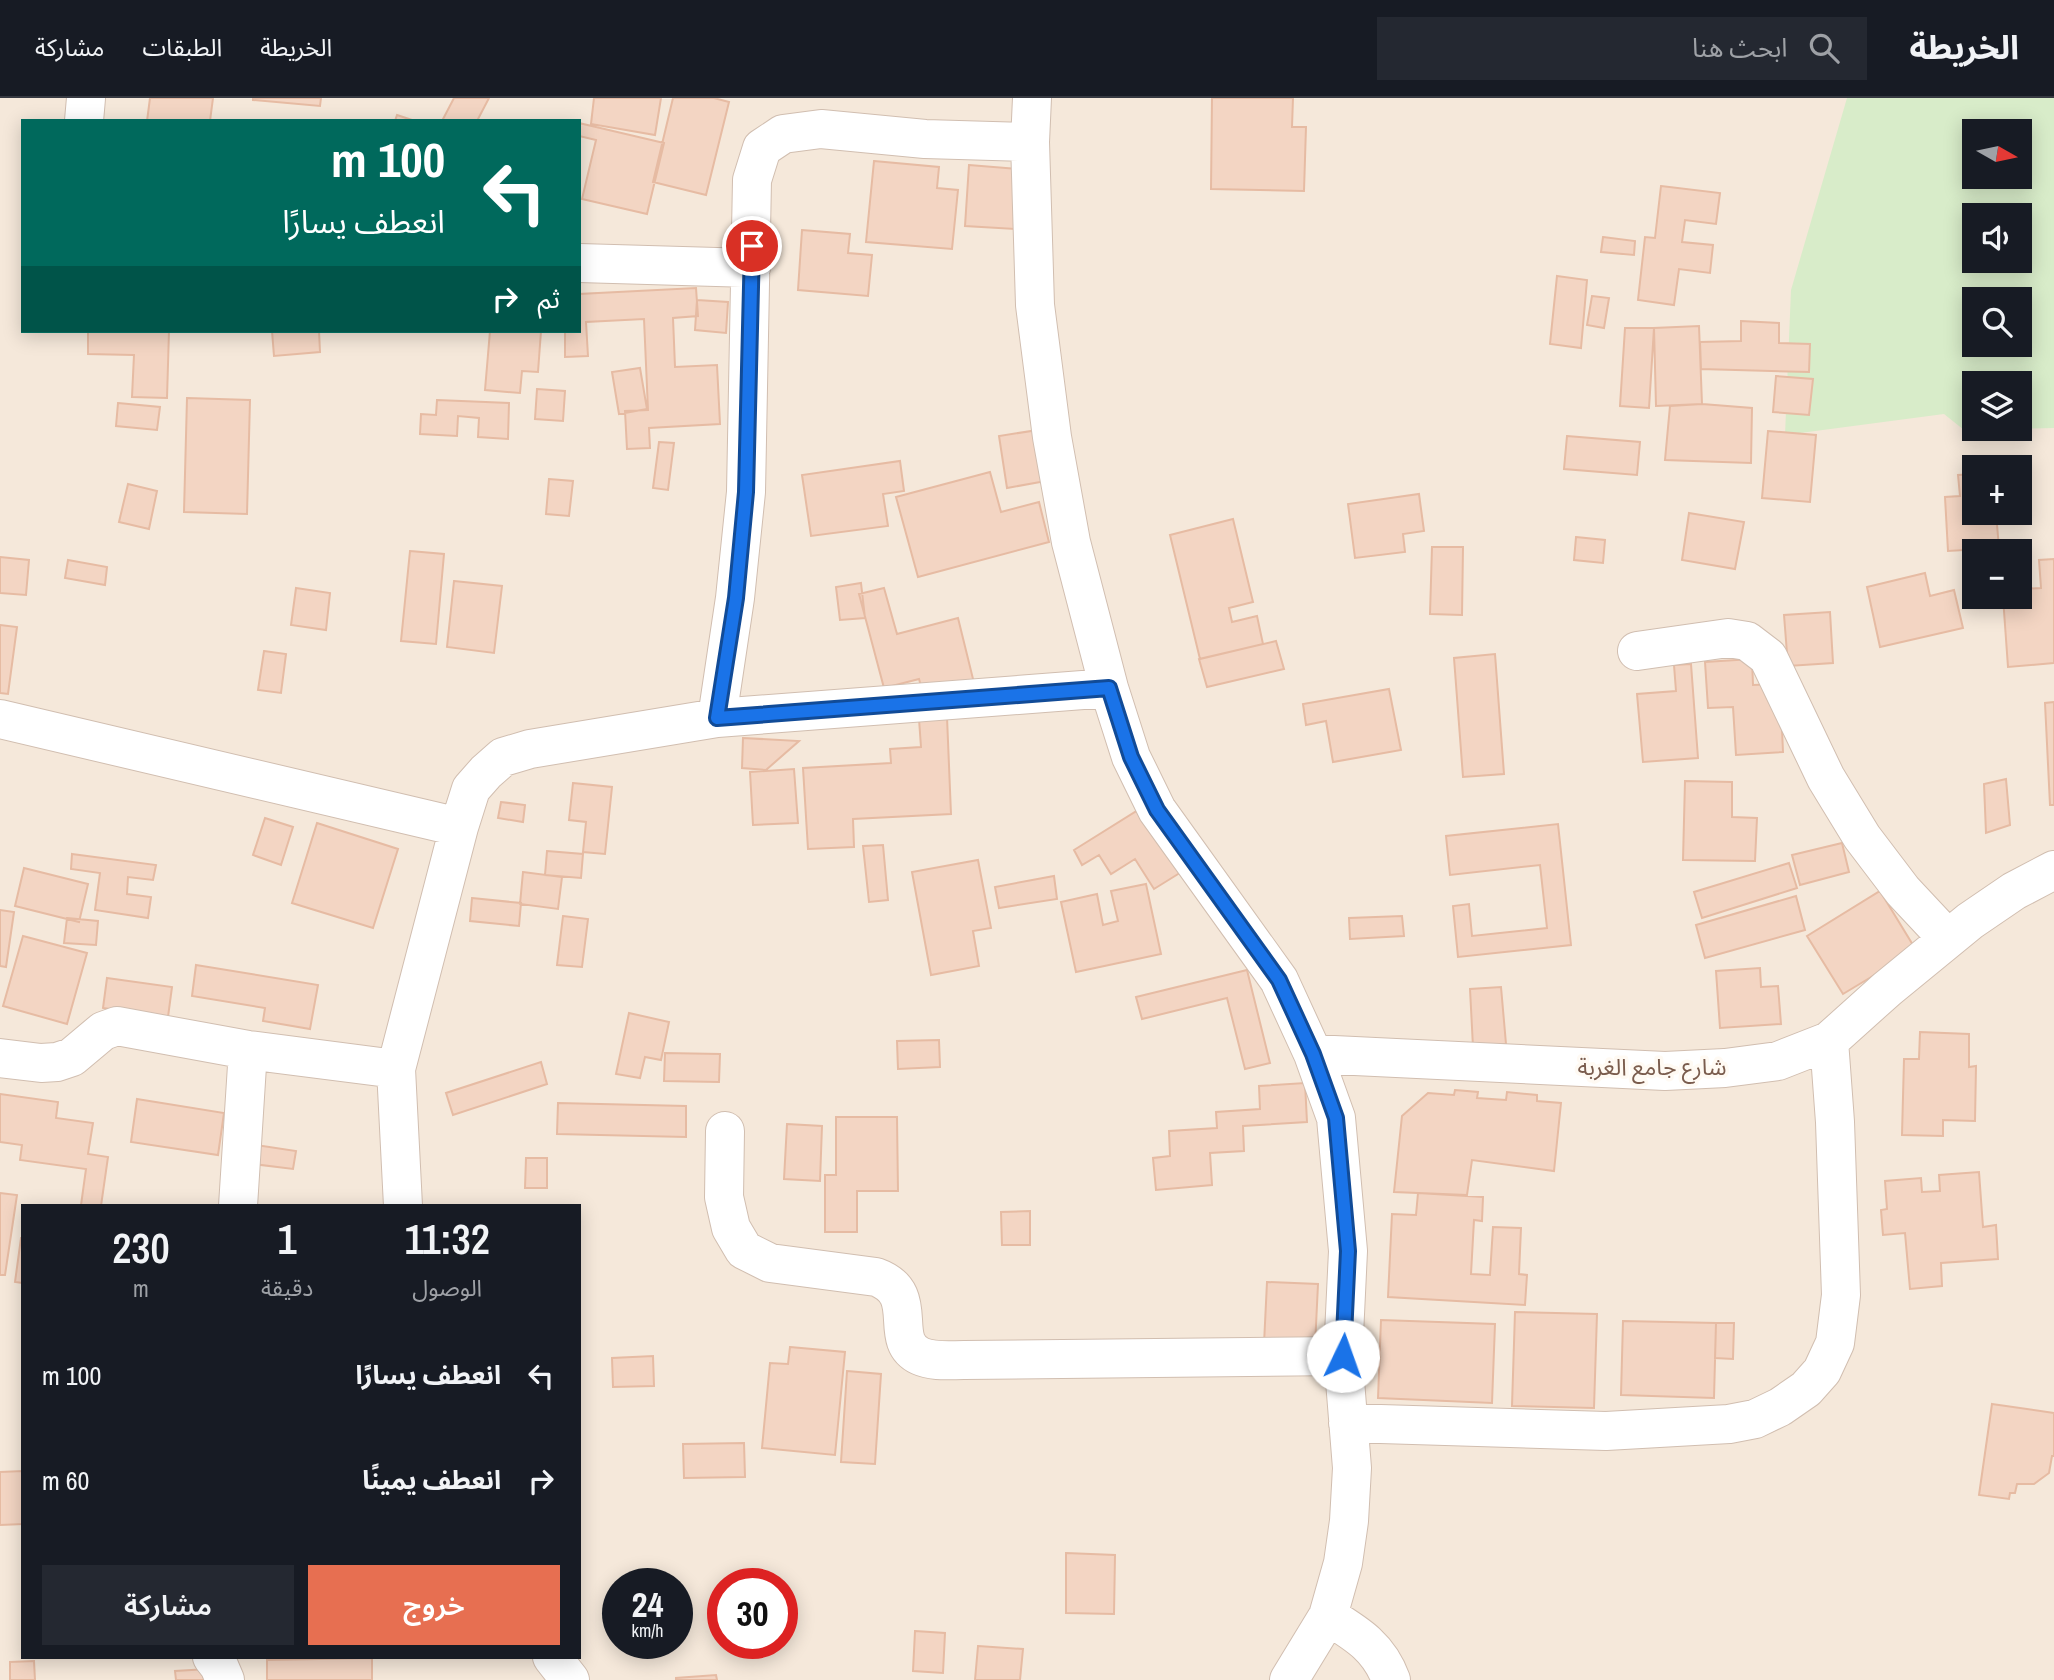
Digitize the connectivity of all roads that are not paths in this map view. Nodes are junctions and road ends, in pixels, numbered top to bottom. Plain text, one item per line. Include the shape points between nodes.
1 (86, 98) edge
2 (1032, 98) edge
3 (84, 119) edge
4 (1030, 142) junction
5 (581, 262) edge
6 (751, 268) junction
7 (1637, 651) dead end
8 (1109, 688) junction
9 (717, 718) junction
10 (0, 719) edge
11 (460, 828) junction
12 (2054, 870) edge
13 (1947, 938) junction
14 (1829, 1041) junction
15 (248, 1050) junction
16 (1313, 1054) junction
17 (0, 1058) edge
18 (396, 1069) junction
19 (725, 1131) dead end
20 (237, 1204) edge
21 (403, 1204) edge
22 (1343, 1356) junction
23 (1348, 1423) junction
24 (1328, 1616) junction
25 (213, 1659) edge
26 (554, 1659) edge
27 (225, 1680) edge
28 (570, 1680) edge
29 (1289, 1680) edge
30 (1391, 1680) edge

1 - 3 street
2 - 4 street
4 - 6 street via 925,139 821,129 783,134 762,148 752,180
4 - 8 street via 1035,305 1052,438 1071,542
5 - 6 street
6 - 9 street via 746,492 736,598
7 - 13 street via 1728,638 1747,641 1768,657 1826,778 1863,837 1903,891
8 - 9 street
8 - 16 street via 1131,757 1157,810 1279,980
9 - 11 street via 503,757 471,789
10 - 11 street
11 - 18 street
12 - 13 street, شارع جامع الغربة via 2014,891
13 - 14 street, شارع جامع الغربة
14 - 16 street, شارع جامع الغربة via 1778,1061 1665,1071
14 - 23 street via 1841,1296 1835,1343 1807,1389 1755,1419 1729,1424 1606,1430
15 - 17 street via 117,1026 57,1062
15 - 18 street
15 - 20 street
16 - 22 street via 1336,1118 1342,1171 1348,1251
18 - 21 street
19 - 22 street via 724,1197 731,1228 744,1250 770,1263 890,1282 901,1302 904,1337 920,1356 934,1360
22 - 23 street
23 - 24 street via 1352,1468 1349,1521
24 - 29 street
24 - 30 street via 1371,1646
25 - 27 street
26 - 28 street

